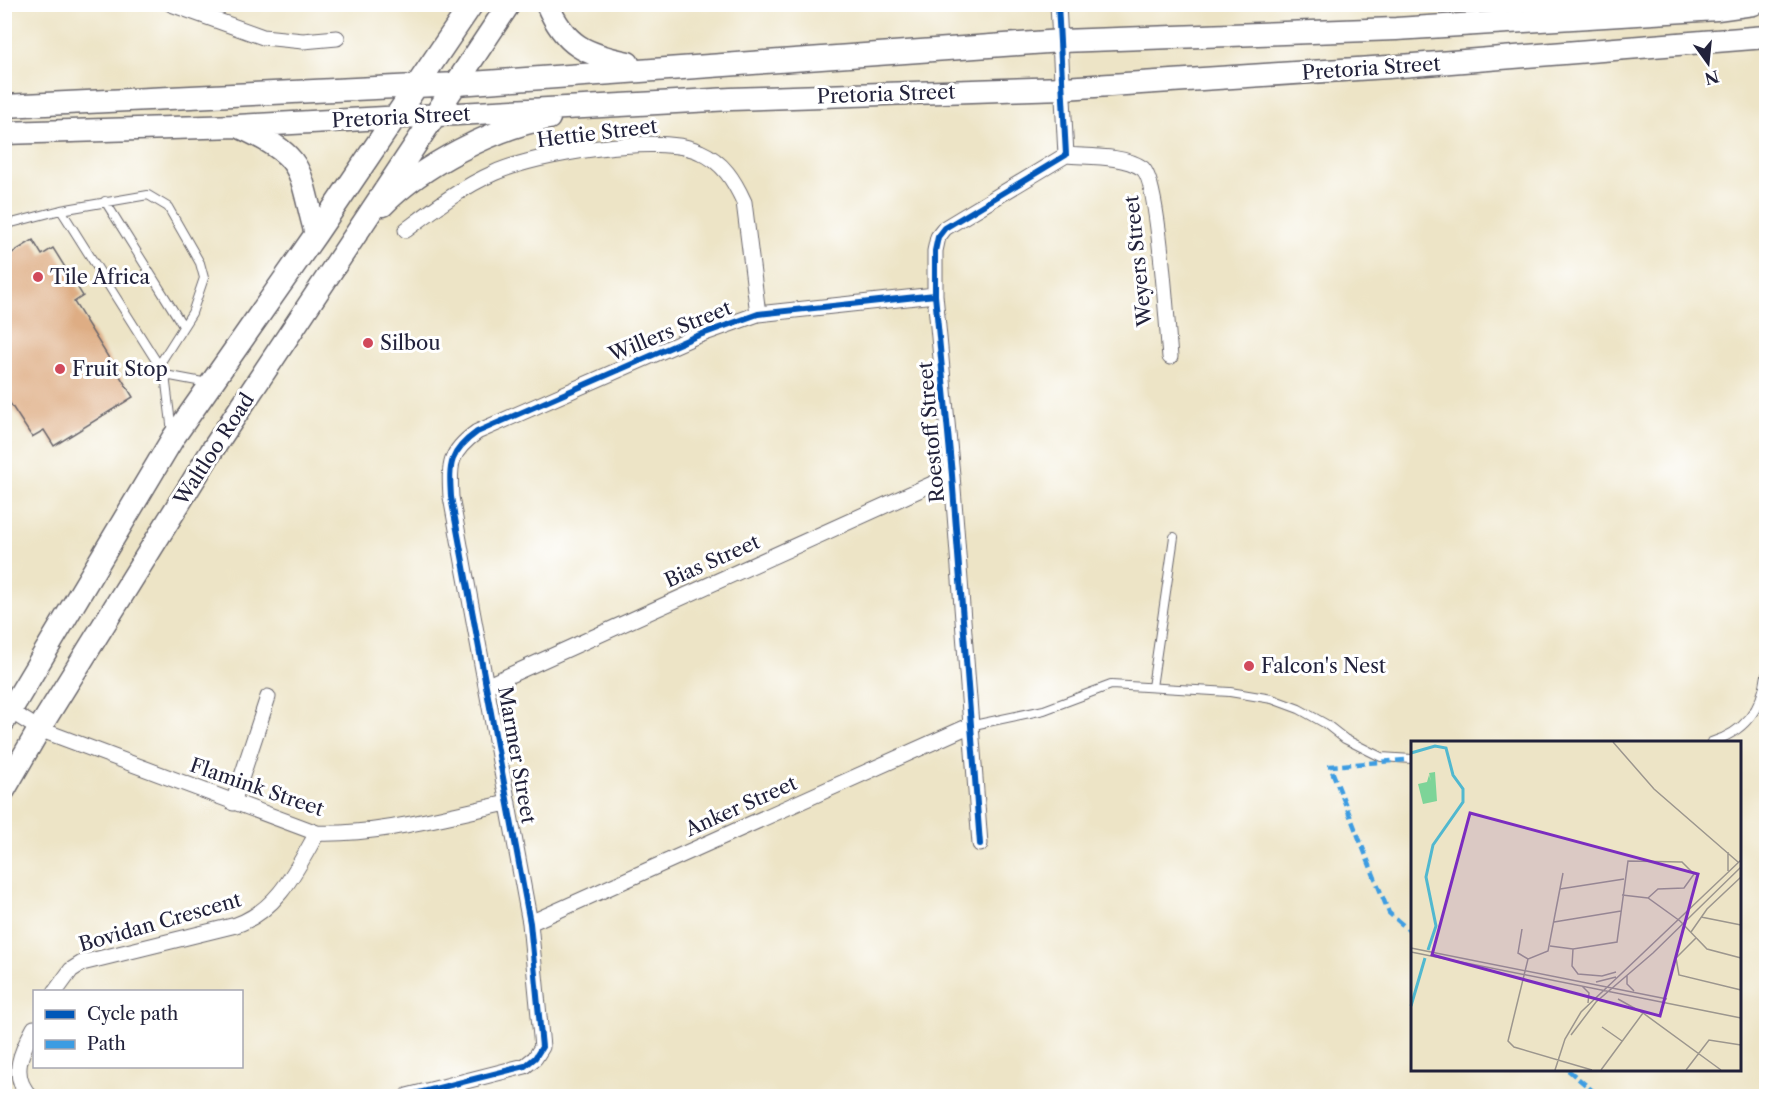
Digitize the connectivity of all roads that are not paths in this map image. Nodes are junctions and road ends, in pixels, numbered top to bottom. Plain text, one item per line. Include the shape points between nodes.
1 (171, 4) edge
2 (472, 4) edge
3 (509, 4) edge
4 (547, 4) edge
5 (1058, 4) edge
6 (1754, 4) edge
7 (1767, 37) edge
8 (337, 38) dead end
9 (1061, 41) junction
10 (652, 68) junction
11 (457, 84) junction
12 (418, 86) junction
13 (1064, 88) junction
14 (612, 105) junction
15 (4, 106) edge
16 (435, 115) junction
17 (397, 117) junction
18 (238, 126) junction
19 (4, 133) edge
20 (1066, 155) junction
21 (105, 201) junction
22 (61, 210) junction
23 (4, 225) edge
24 (406, 230) dead end
25 (355, 233) junction
26 (316, 234) junction
27 (935, 295) junction
28 (758, 314) junction
29 (183, 326) junction
30 (1170, 357) dead end
31 (159, 365) junction
32 (165, 375) junction
33 (211, 383) junction
34 (173, 438) junction
35 (450, 470) joint
36 (952, 475) junction
37 (1174, 537) dead end
38 (1767, 675) edge
39 (488, 685) junction
40 (1152, 687) junction
41 (268, 697) dead end
42 (6, 713) edge
43 (969, 726) junction
44 (39, 729) junction
45 (1715, 741) edge
46 (1411, 759) edge
47 (4, 790) edge
48 (233, 802) junction
49 (508, 802) junction
50 (317, 833) junction
51 (980, 844) dead end
52 (530, 923) junction
53 (57, 990) edge
54 (33, 1030) edge
55 (30, 1096) edge
56 (407, 1096) edge

1 - 8 street via 263,37 303,41
2 - 12 main road, Waltloo Road
3 - 11 main road, Waltloo Road
4 - 10 main road via 571,43 605,58
5 - 9 street
6 - 9 main road, Pretoria Street via 1396,29
7 - 13 main road, Pretoria Street
9 - 10 main road, Pretoria Street
9 - 13 street
10 - 11 main road, Pretoria Street
11 - 12 main road, Pretoria Street
11 - 16 main road, Waltloo Road
12 - 15 main road, Pretoria Street
12 - 17 main road, Waltloo Road
13 - 14 main road, Pretoria Street
13 - 20 street
14 - 16 main road, Pretoria Street
14 - 25 main road via 544,119 478,143 414,180
16 - 17 main road, Pretoria Street
16 - 25 main road, Waltloo Road
17 - 18 main road, Pretoria Street
17 - 26 main road, Waltloo Road
18 - 19 main road, Pretoria Street
18 - 26 main road via 274,143 299,168
20 - 27 street, Roestoff Street via 945,228 935,251
20 - 30 street, Weyers Street via 1134,164 1149,176
21 - 22 lane
21 - 29 lane
21 - 29 lane via 148,195 168,207 200,262 204,278 200,295
22 - 23 lane
22 - 31 lane
24 - 28 street, Hettie Street via 495,172 552,155 675,145 700,152 718,163 737,186 744,202
25 - 44 main road, Waltloo Road via 204,462
26 - 33 main road, Waltloo Road
27 - 28 street, Willers Street
27 - 36 street, Roestoff Street
28 - 35 street, Willers Street via 694,337 477,432 453,454
29 - 31 lane
31 - 32 lane
32 - 33 lane
32 - 34 lane
33 - 34 main road, Waltloo Road
34 - 42 main road, Waltloo Road
35 - 39 street, Marmer Street via 451,497
36 - 39 street, Bias Street
36 - 43 street, Roestoff Street
37 - 40 lane
38 - 45 lane via 1756,711 1743,727
39 - 49 street, Marmer Street
40 - 43 lane via 1111,685 1044,710
40 - 46 lane via 1272,699 1314,716 1345,739 1381,757
41 - 48 street
42 - 44 street, Flamink Street
43 - 51 street, Roestoff Street
43 - 52 street, Anker Street
44 - 47 main road, Waltloo Road
44 - 48 street, Flamink Street
48 - 50 street, Flamink Street
49 - 50 street, Flamink Street via 383,829
49 - 52 street, Marmer Street
50 - 53 street, Bovidan Crescent via 298,866 260,915 236,925 82,963
52 - 56 street, Marmer Street via 542,1047 535,1058 525,1066
54 - 55 street via 18,1064 22,1089

